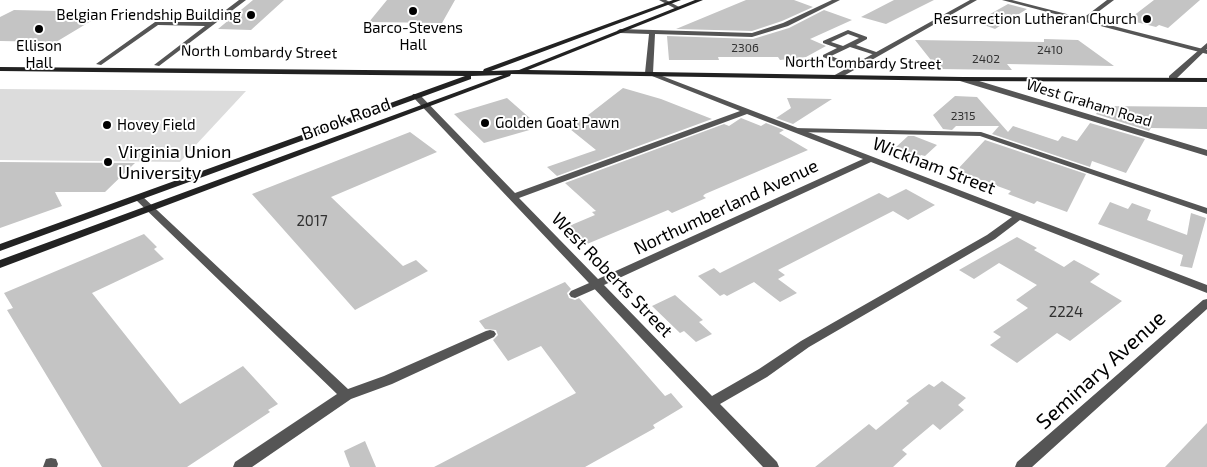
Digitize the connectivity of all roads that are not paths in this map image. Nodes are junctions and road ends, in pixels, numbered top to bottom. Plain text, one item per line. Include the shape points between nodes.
1 (243, 0) edge
2 (662, 0) edge
3 (678, 0) edge
4 (700, 0) edge
5 (837, 0) edge
6 (974, 0) edge
7 (1005, 0) edge
8 (1111, 0) edge
9 (669, 3) junction
10 (678, 8) junction
11 (1084, 20) junction
12 (210, 24) junction
13 (620, 31) junction
14 (652, 32) junction
15 (851, 44) junction
16 (843, 48) junction
17 (1205, 49) edge
18 (877, 54) junction
19 (0, 63) edge
20 (99, 64) junction
21 (158, 65) junction
22 (853, 67) junction
23 (491, 68) junction
24 (0, 69) edge
25 (518, 72) junction
26 (649, 73) junction
27 (476, 74) junction
28 (837, 76) junction
29 (1172, 78) junction
30 (963, 79) junction
31 (1207, 80) edge
32 (416, 96) junction
33 (426, 107) junction
34 (747, 111) junction
35 (796, 130) junction
36 (1207, 153) edge
37 (870, 159) junction
38 (513, 197) junction
39 (139, 198) junction
40 (150, 207) junction
41 (1207, 212) edge
42 (1019, 216) junction
43 (0, 248) edge
44 (0, 264) edge
45 (596, 284) junction
46 (1207, 289) edge
47 (575, 294) dead end
48 (1207, 303) edge
49 (490, 334) dead end
50 (346, 395) junction
51 (711, 403) junction
52 (240, 467) edge
53 (772, 467) edge
54 (1022, 467) edge

1 - 12 street
2 - 9 street
3 - 9 main road, Brook Road
4 - 10 main road, Brook Road
5 - 14 street via 794,22 752,35
6 - 18 street
7 - 11 street
8 - 11 street
9 - 10 street
9 - 23 main road, Brook Road
10 - 13 main road, Brook Road
11 - 17 street
12 - 20 street via 158,24
12 - 21 street
13 - 14 street
13 - 25 main road, Brook Road
14 - 26 street
15 - 16 street
15 - 16 street via 864,38 848,32 825,42
15 - 18 street
16 - 22 street via 825,56
17 - 29 street
18 - 22 street
19 - 20 main road, North Lombardy Street
20 - 21 main road, North Lombardy Street
21 - 23 main road, North Lombardy Street
22 - 28 street
23 - 25 main road, North Lombardy Street
23 - 27 main road, Brook Road
24 - 27 main road, North Lombardy Street
25 - 26 main road, North Lombardy Street
25 - 27 main road, North Lombardy Street
25 - 33 main road, Brook Road
26 - 28 main road, North Lombardy Street
26 - 34 street, Wickham Street
27 - 32 main road, Brook Road
28 - 30 main road, North Lombardy Street
29 - 30 main road, North Lombardy Street
29 - 31 main road, North Lombardy Street
30 - 36 street, West Graham Road
32 - 33 street, West Roberts Street
32 - 39 main road, Brook Road
33 - 38 street, West Roberts Street
33 - 40 main road, Brook Road
34 - 35 street, Wickham Street
34 - 38 street
35 - 37 street, Wickham Street
35 - 41 street via 981,134
37 - 42 street, Wickham Street
37 - 45 street, Northumberland Avenue
38 - 45 street, West Roberts Street
39 - 40 street
39 - 43 main road, Brook Road
40 - 44 main road, Brook Road
40 - 50 street
42 - 46 street, Wickham Street
42 - 51 street via 991,237 805,344
45 - 47 street, Northumberland Avenue
45 - 51 street, West Roberts Street
48 - 54 street, Seminary Avenue
49 - 50 street via 388,380
50 - 52 street
51 - 53 street, West Roberts Street

